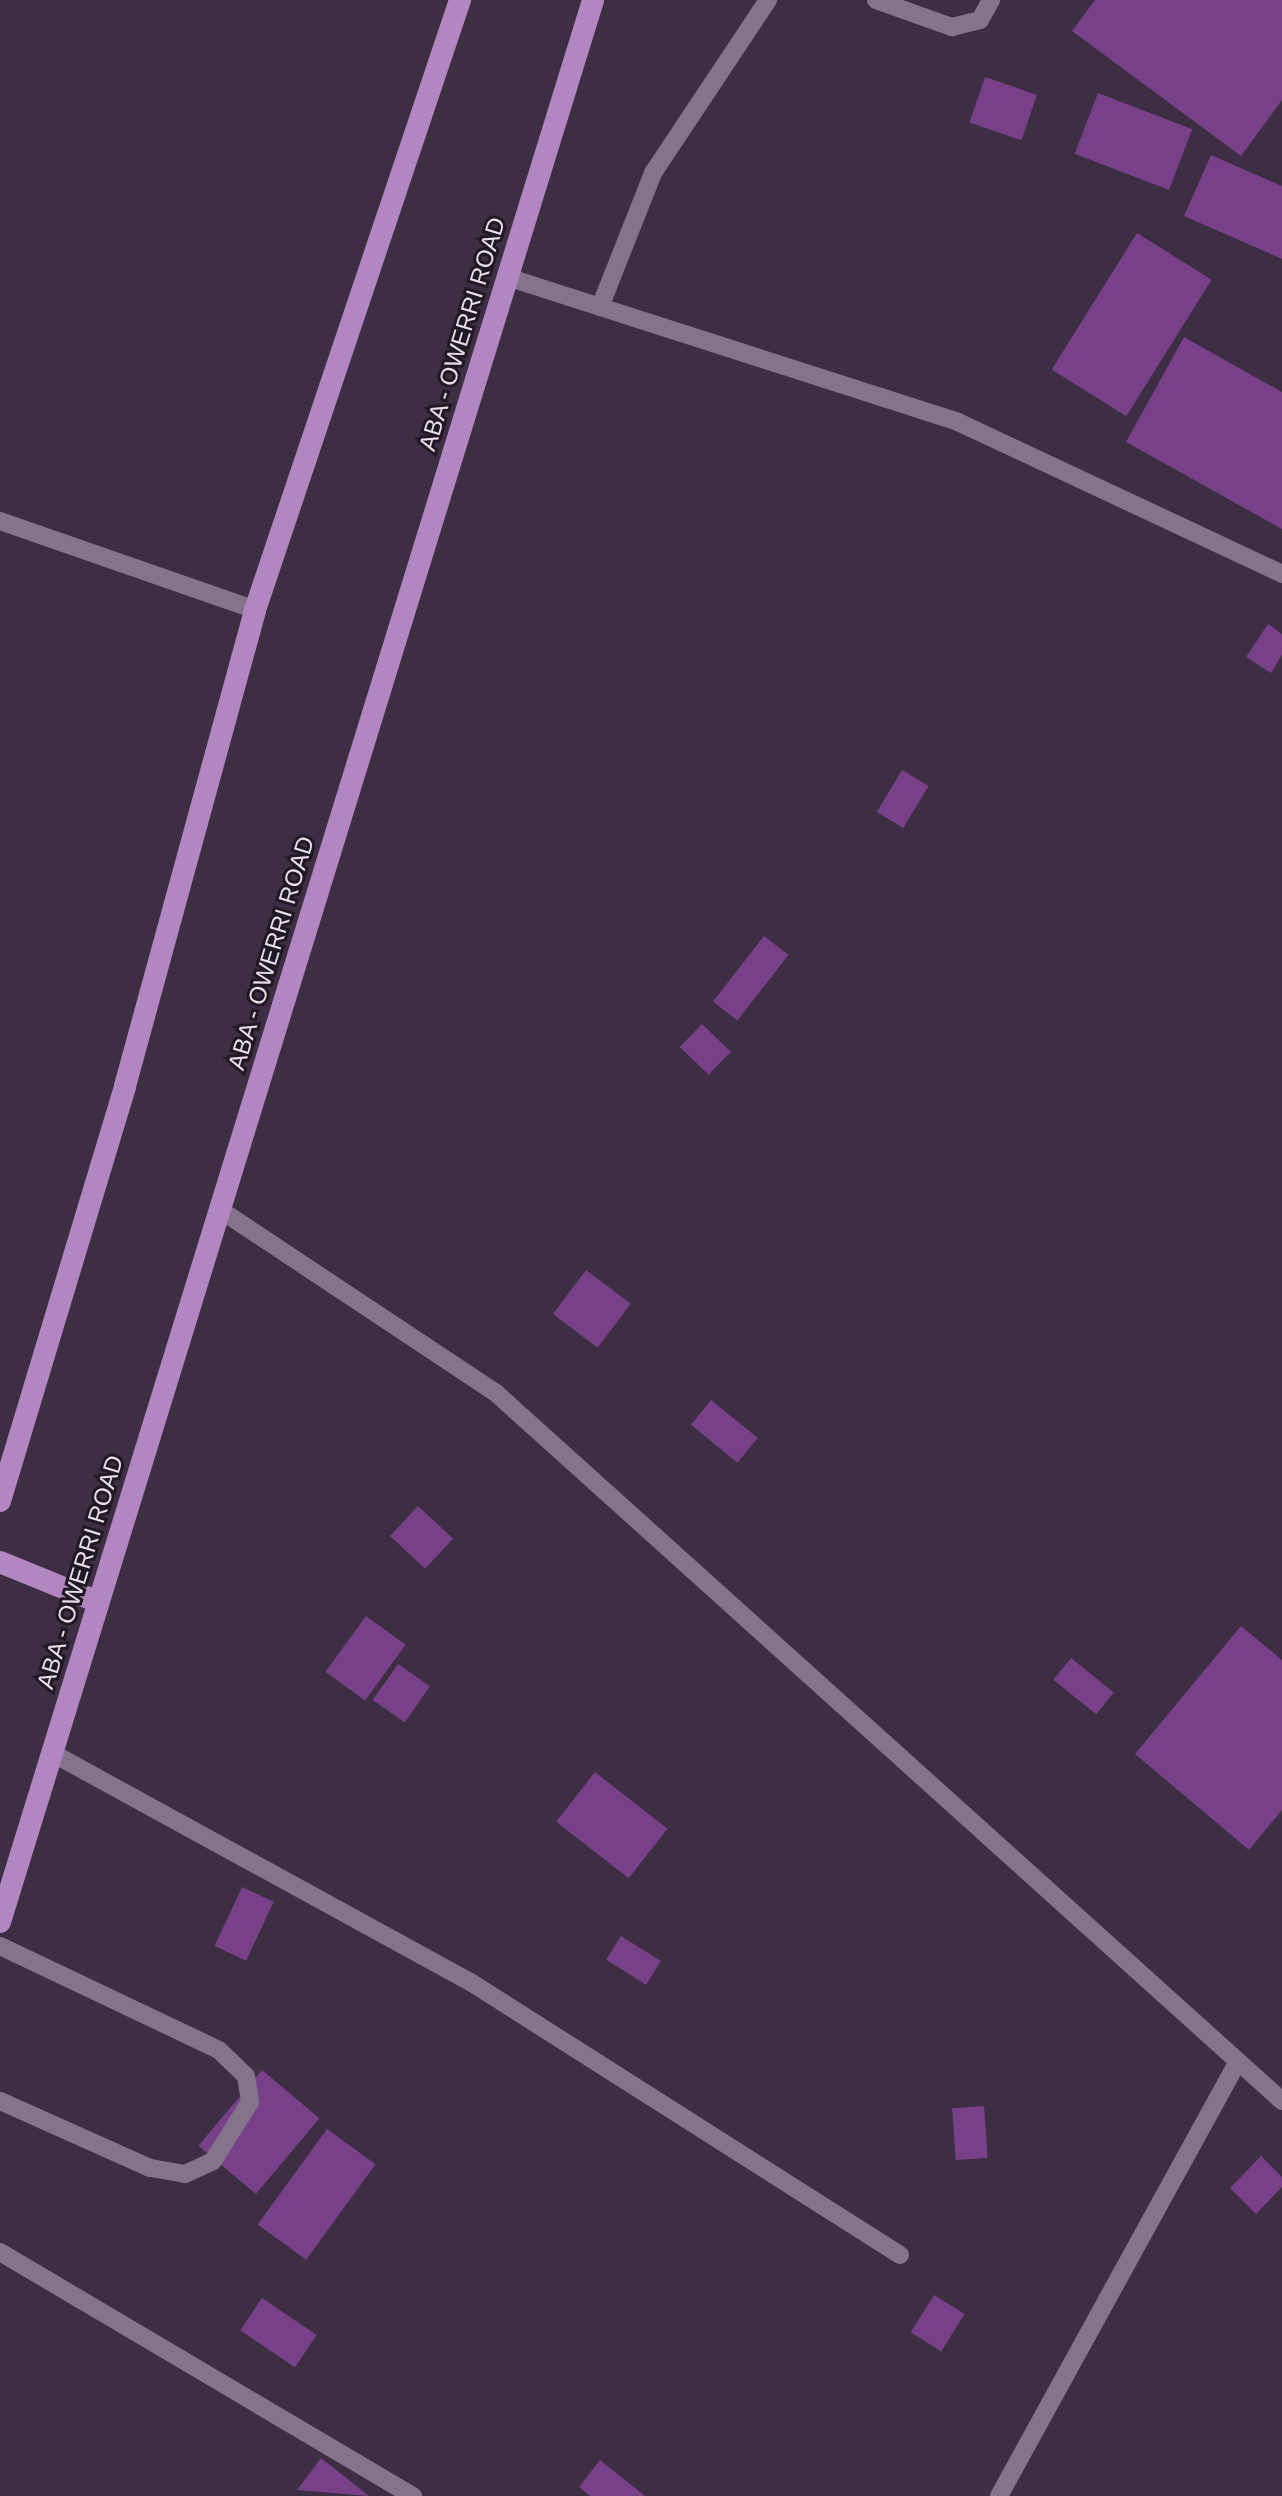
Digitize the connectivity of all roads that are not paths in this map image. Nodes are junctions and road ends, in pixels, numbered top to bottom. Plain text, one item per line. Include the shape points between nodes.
1 (460, 0) edge
2 (593, 0) edge
3 (768, 0) edge
4 (876, 0) edge
5 (991, 0) edge
6 (507, 277) junction
7 (600, 307) junction
8 (0, 521) edge
9 (1282, 574) edge
10 (255, 610) junction
11 (219, 1209) junction
12 (0, 1501) edge
13 (0, 1562) edge
14 (98, 1602) junction
15 (52, 1753) junction
16 (0, 1922) edge
17 (0, 1946) edge
18 (1238, 2061) junction
19 (0, 2101) edge
20 (1282, 2101) edge
21 (0, 2252) edge
22 (900, 2255) dead end
23 (413, 2496) edge
24 (999, 2496) edge

1 - 10 highway
2 - 6 highway, ABA - OWERRI ROAD
3 - 7 lane via 653,173
4 - 5 lane via 952,27 980,20
6 - 7 lane
6 - 11 highway, ABA - OWERRI ROAD
7 - 9 lane via 958,422
8 - 10 lane
10 - 12 highway via 125,1086
11 - 14 highway, ABA - OWERRI ROAD
11 - 18 lane via 496,1393
13 - 14 highway
14 - 15 highway, ABA - OWERRI ROAD
15 - 16 highway, ABA - OWERRI ROAD
15 - 22 lane via 472,1983
17 - 19 lane via 219,2050 246,2076 250,2102 213,2161 185,2174 150,2168
18 - 20 lane
18 - 24 lane
21 - 23 lane

